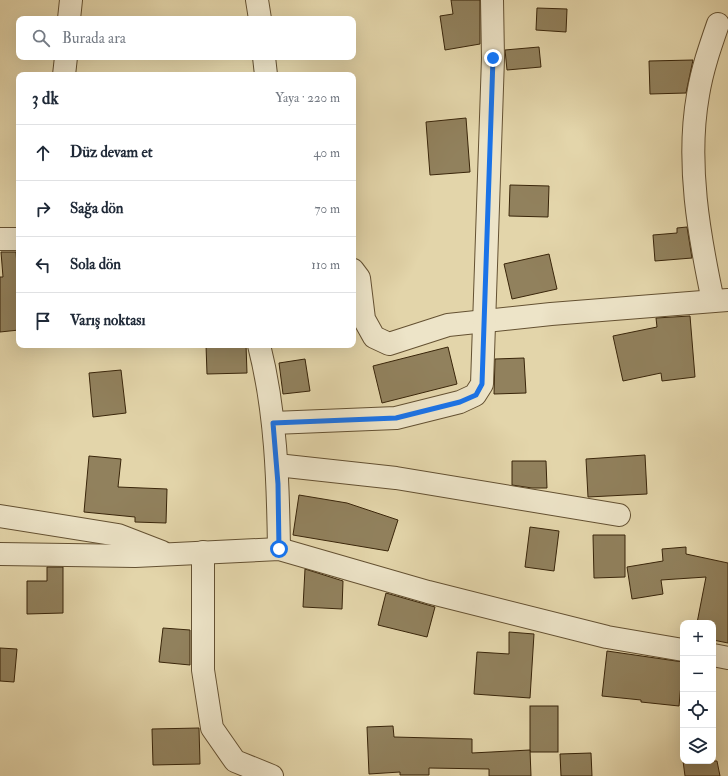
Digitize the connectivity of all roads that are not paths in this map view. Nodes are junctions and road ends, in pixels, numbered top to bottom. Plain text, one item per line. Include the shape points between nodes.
1 (71, 0) edge
2 (258, 0) edge
3 (492, 0) edge
4 (69, 16) edge
5 (260, 16) edge
6 (718, 24) dead end
7 (66, 60) edge
8 (264, 60) edge
9 (64, 72) edge
10 (266, 72) edge
11 (0, 239) edge
12 (16, 239) edge
13 (356, 274) edge
14 (720, 301) edge
15 (485, 321) junction
16 (260, 348) edge
17 (273, 423) junction
18 (277, 465) junction
19 (619, 514) dead end
20 (0, 516) edge
21 (279, 549) junction
22 (204, 552) junction
23 (0, 554) edge
24 (168, 554) junction
25 (680, 649) edge
26 (716, 656) edge
27 (728, 658) edge
28 (272, 776) edge

1 - 4 street
2 - 5 street
3 - 15 street via 493,58
6 - 14 street via 698,95 694,149 698,216
7 - 9 street
8 - 10 street
11 - 12 street
13 - 15 street via 359,278 364,319 374,338 389,344 448,325
14 - 15 street
15 - 17 street via 482,384 476,395 460,402 396,418
16 - 17 street via 267,375
17 - 18 street
18 - 19 street via 396,478
18 - 21 street
20 - 24 street via 118,535
21 - 22 street
21 - 25 street via 436,594 607,637
22 - 24 street
22 - 28 street via 203,670 212,728 235,761
23 - 24 street
26 - 27 street

